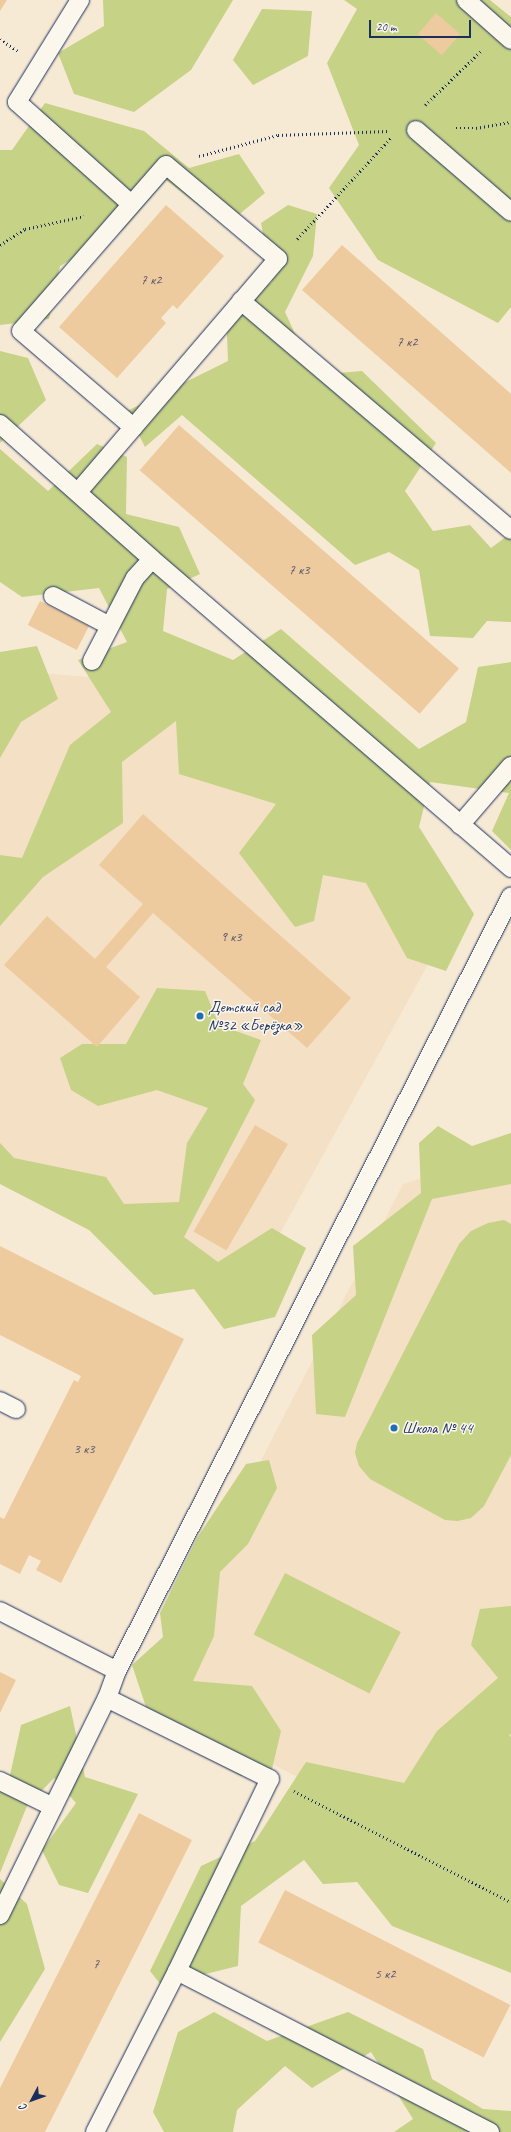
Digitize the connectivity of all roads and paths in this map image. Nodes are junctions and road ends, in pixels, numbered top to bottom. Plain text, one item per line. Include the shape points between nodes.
1 (80, 0) edge
2 (466, 0) edge
3 (506, 36) edge
4 (421, 108) dead end
5 (511, 122) edge
6 (398, 130) junction
7 (416, 130) junction
8 (166, 165) junction
9 (132, 204) junction
10 (511, 212) edge
11 (86, 215) dead end
12 (0, 245) edge
13 (278, 259) junction
14 (241, 301) junction
15 (0, 424) edge
16 (133, 427) junction
17 (78, 492) junction
18 (511, 530) edge
19 (152, 559) junction
20 (53, 596) dead end
21 (110, 626) junction
22 (92, 661) dead end
23 (511, 766) edge
24 (460, 825) junction
25 (511, 868) edge
26 (511, 896) edge
27 (0, 1401) edge
28 (16, 1409) dead end
29 (0, 1611) edge
30 (117, 1671) junction
31 (106, 1698) junction
32 (270, 1779) junction
33 (0, 1781) edge
34 (53, 1807) junction
35 (511, 1902) edge
36 (0, 1914) edge
37 (177, 1971) junction
38 (95, 2132) edge
39 (490, 2132) edge

1 - 9 lane via 17,102
2 - 3 lane
3 - 4 path
5 - 7 path via 476,128
6 - 7 path
6 - 8 path via 278,135
6 - 13 path
7 - 10 lane
8 - 9 lane
8 - 13 lane
9 - 16 lane via 21,331
11 - 12 path via 25,230
13 - 14 lane
14 - 16 lane
14 - 18 lane
15 - 17 lane
16 - 17 lane
17 - 19 lane
19 - 21 lane via 135,578
19 - 24 lane
20 - 21 lane
21 - 22 lane
23 - 24 lane
24 - 25 lane
26 - 30 lane
27 - 28 lane
29 - 30 lane
30 - 31 lane
31 - 32 lane
31 - 34 lane
32 - 35 path
32 - 37 lane
33 - 34 lane
34 - 36 lane
37 - 38 lane
37 - 39 lane

